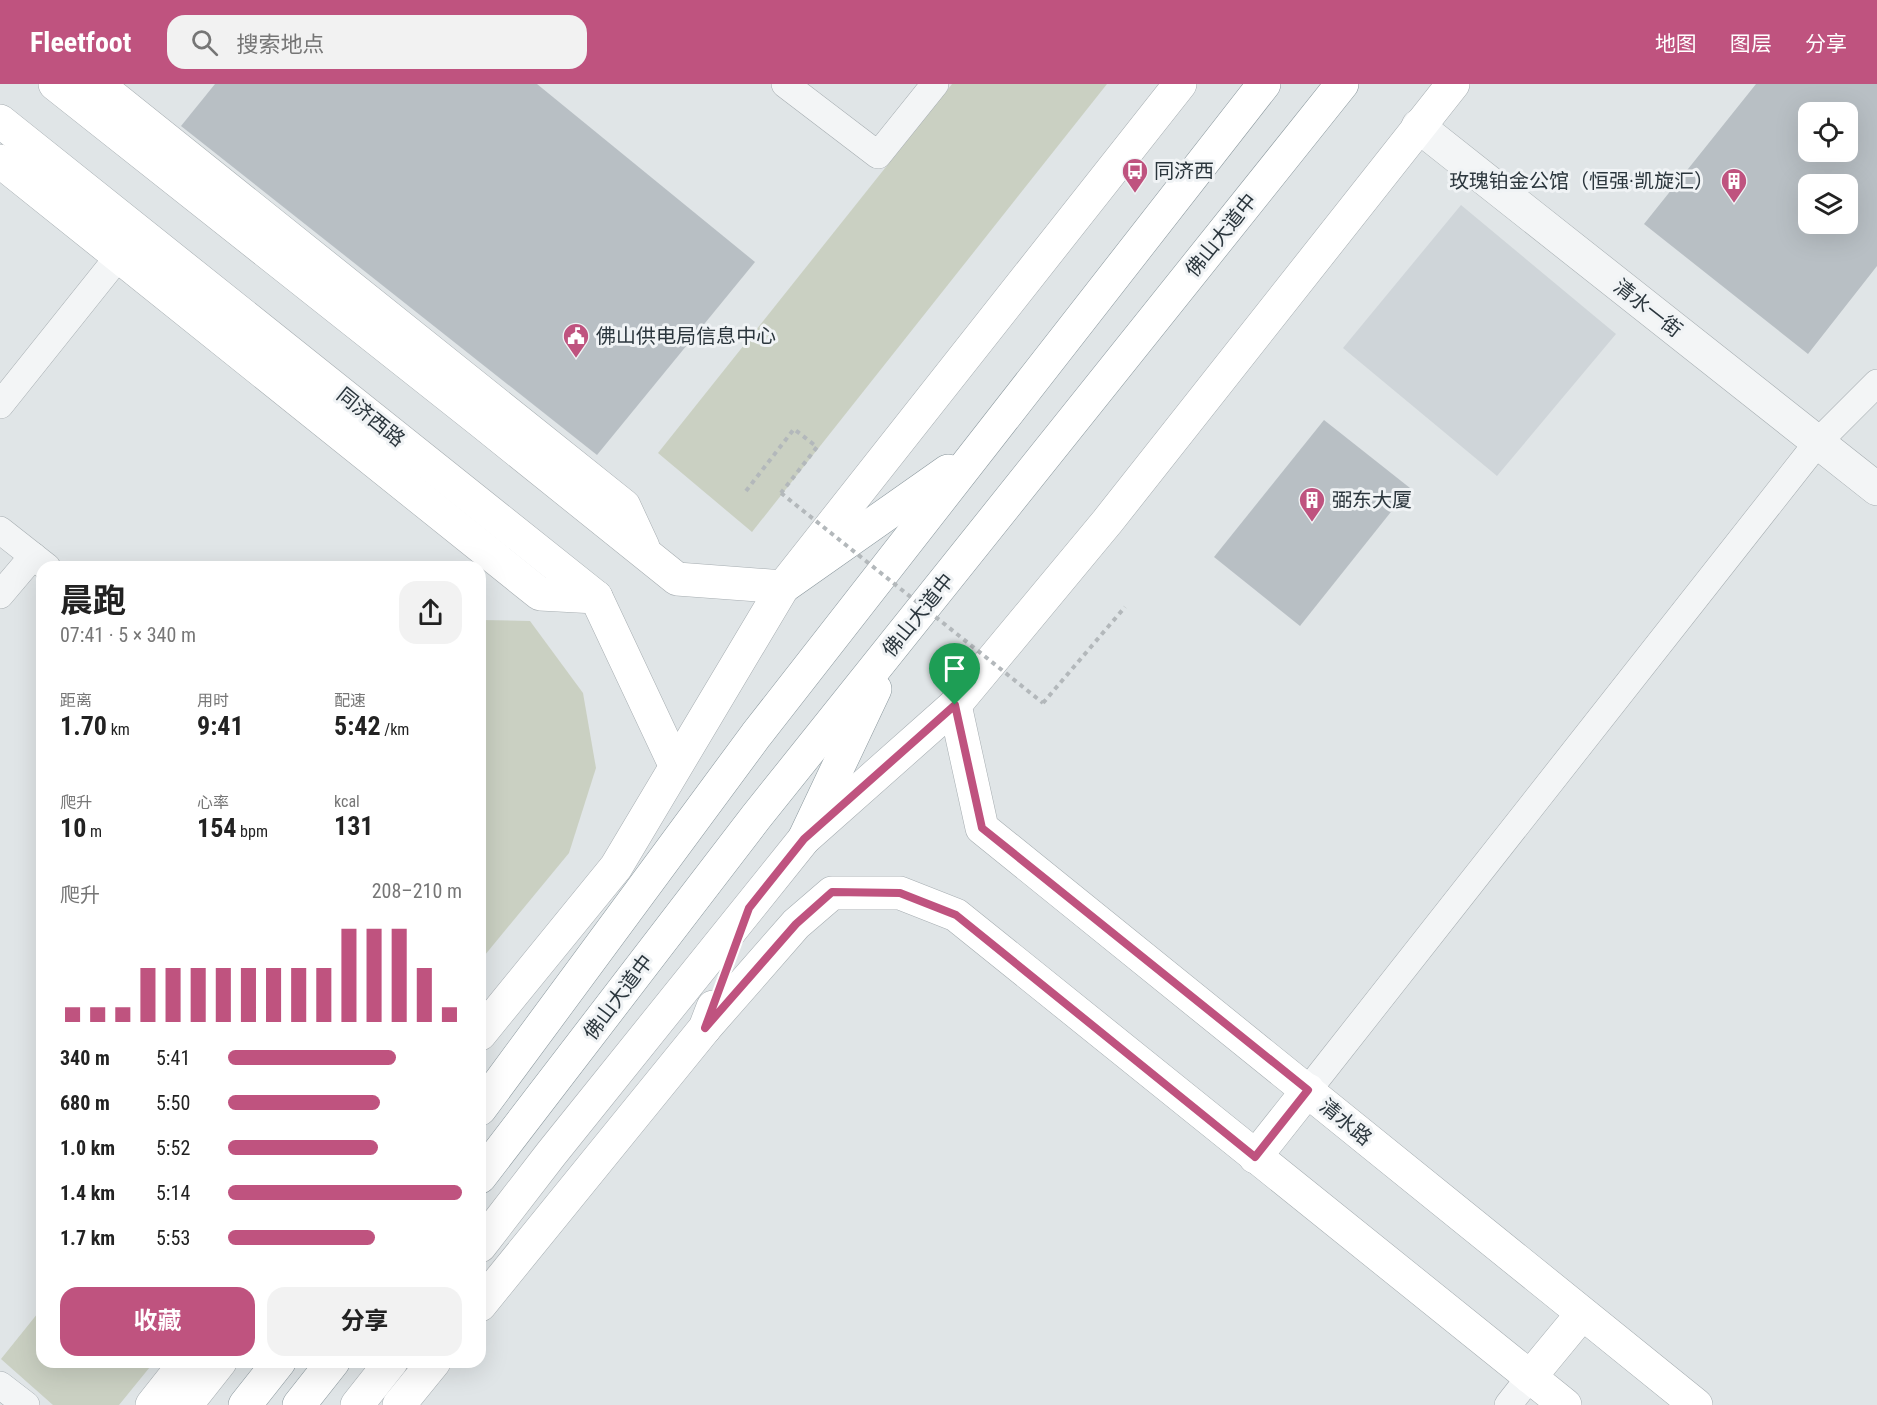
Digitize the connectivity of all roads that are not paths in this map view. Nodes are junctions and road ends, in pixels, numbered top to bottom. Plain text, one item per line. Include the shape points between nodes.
1 (55, 84) edge
2 (97, 84) edge
3 (785, 84) edge
4 (935, 84) edge
5 (1180, 84) edge
6 (1264, 84) edge
7 (1342, 84) edge
8 (1453, 84) edge
9 (0, 121) edge
10 (1418, 126) junction
11 (0, 161) edge
12 (256, 211) junction
13 (119, 256) junction
14 (286, 267) junction
15 (345, 282) junction
16 (1877, 382) edge
17 (0, 405) edge
18 (1818, 442) junction
19 (976, 451) junction
20 (1877, 489) edge
21 (0, 530) edge
22 (646, 554) junction
23 (40, 561) edge
24 (36, 564) edge
25 (783, 587) junction
26 (0, 595) edge
27 (596, 597) junction
28 (899, 639) junction
29 (955, 705) junction
30 (675, 765) junction
31 (804, 839) junction
32 (749, 908) junction
33 (491, 1016) edge
34 (705, 1028) junction
35 (1308, 1090) junction
36 (486, 1100) edge
37 (1255, 1157) junction
38 (486, 1169) edge
39 (486, 1238) edge
40 (486, 1298) edge
41 (1582, 1314) junction
42 (181, 1368) edge
43 (215, 1368) edge
44 (274, 1368) edge
45 (328, 1368) edge
46 (386, 1368) edge
47 (429, 1368) edge
48 (1530, 1377) junction
49 (0, 1384) edge
50 (26, 1405) edge
51 (152, 1405) edge
52 (186, 1405) edge
53 (245, 1405) edge
54 (299, 1405) edge
55 (357, 1405) edge
56 (399, 1405) edge
57 (1508, 1405) edge
58 (1565, 1405) edge
59 (1696, 1405) edge

1 - 14 main road
2 - 12 main road
3 - 4 street via 878,155
5 - 25 main road
6 - 19 main road
7 - 28 main road, 佛山大道中
8 - 10 main road
9 - 27 main road, 同济西路
10 - 18 street, 清水一街
10 - 29 main road via 1107,522
11 - 13 main road
12 - 14 main road
12 - 15 main road
13 - 17 street
13 - 27 main road via 540,594
14 - 15 main road
14 - 22 main road
15 - 22 main road via 624,506
16 - 18 street
18 - 20 street, 清水一街
18 - 35 street
19 - 25 main road
19 - 36 main road via 756,735
21 - 23 street
22 - 25 main road via 677,579
24 - 26 street
25 - 30 main road
27 - 30 main road, 同济西路
28 - 31 main road
28 - 38 main road, 佛山大道中 via 756,817
29 - 31 main road
29 - 35 main road, 清水路 via 982,828
30 - 33 main road via 616,867
31 - 32 main road
32 - 34 main road
32 - 39 main road
34 - 37 main road via 796,924 832,892 900,893 956,915
34 - 40 main road
35 - 37 main road
35 - 41 main road, 清水路
37 - 48 main road
41 - 48 main road
41 - 59 main road, 清水路
42 - 51 main road
43 - 52 main road
44 - 53 main road
45 - 54 main road
46 - 55 main road
47 - 56 main road
48 - 57 street
48 - 58 main road
49 - 50 street

